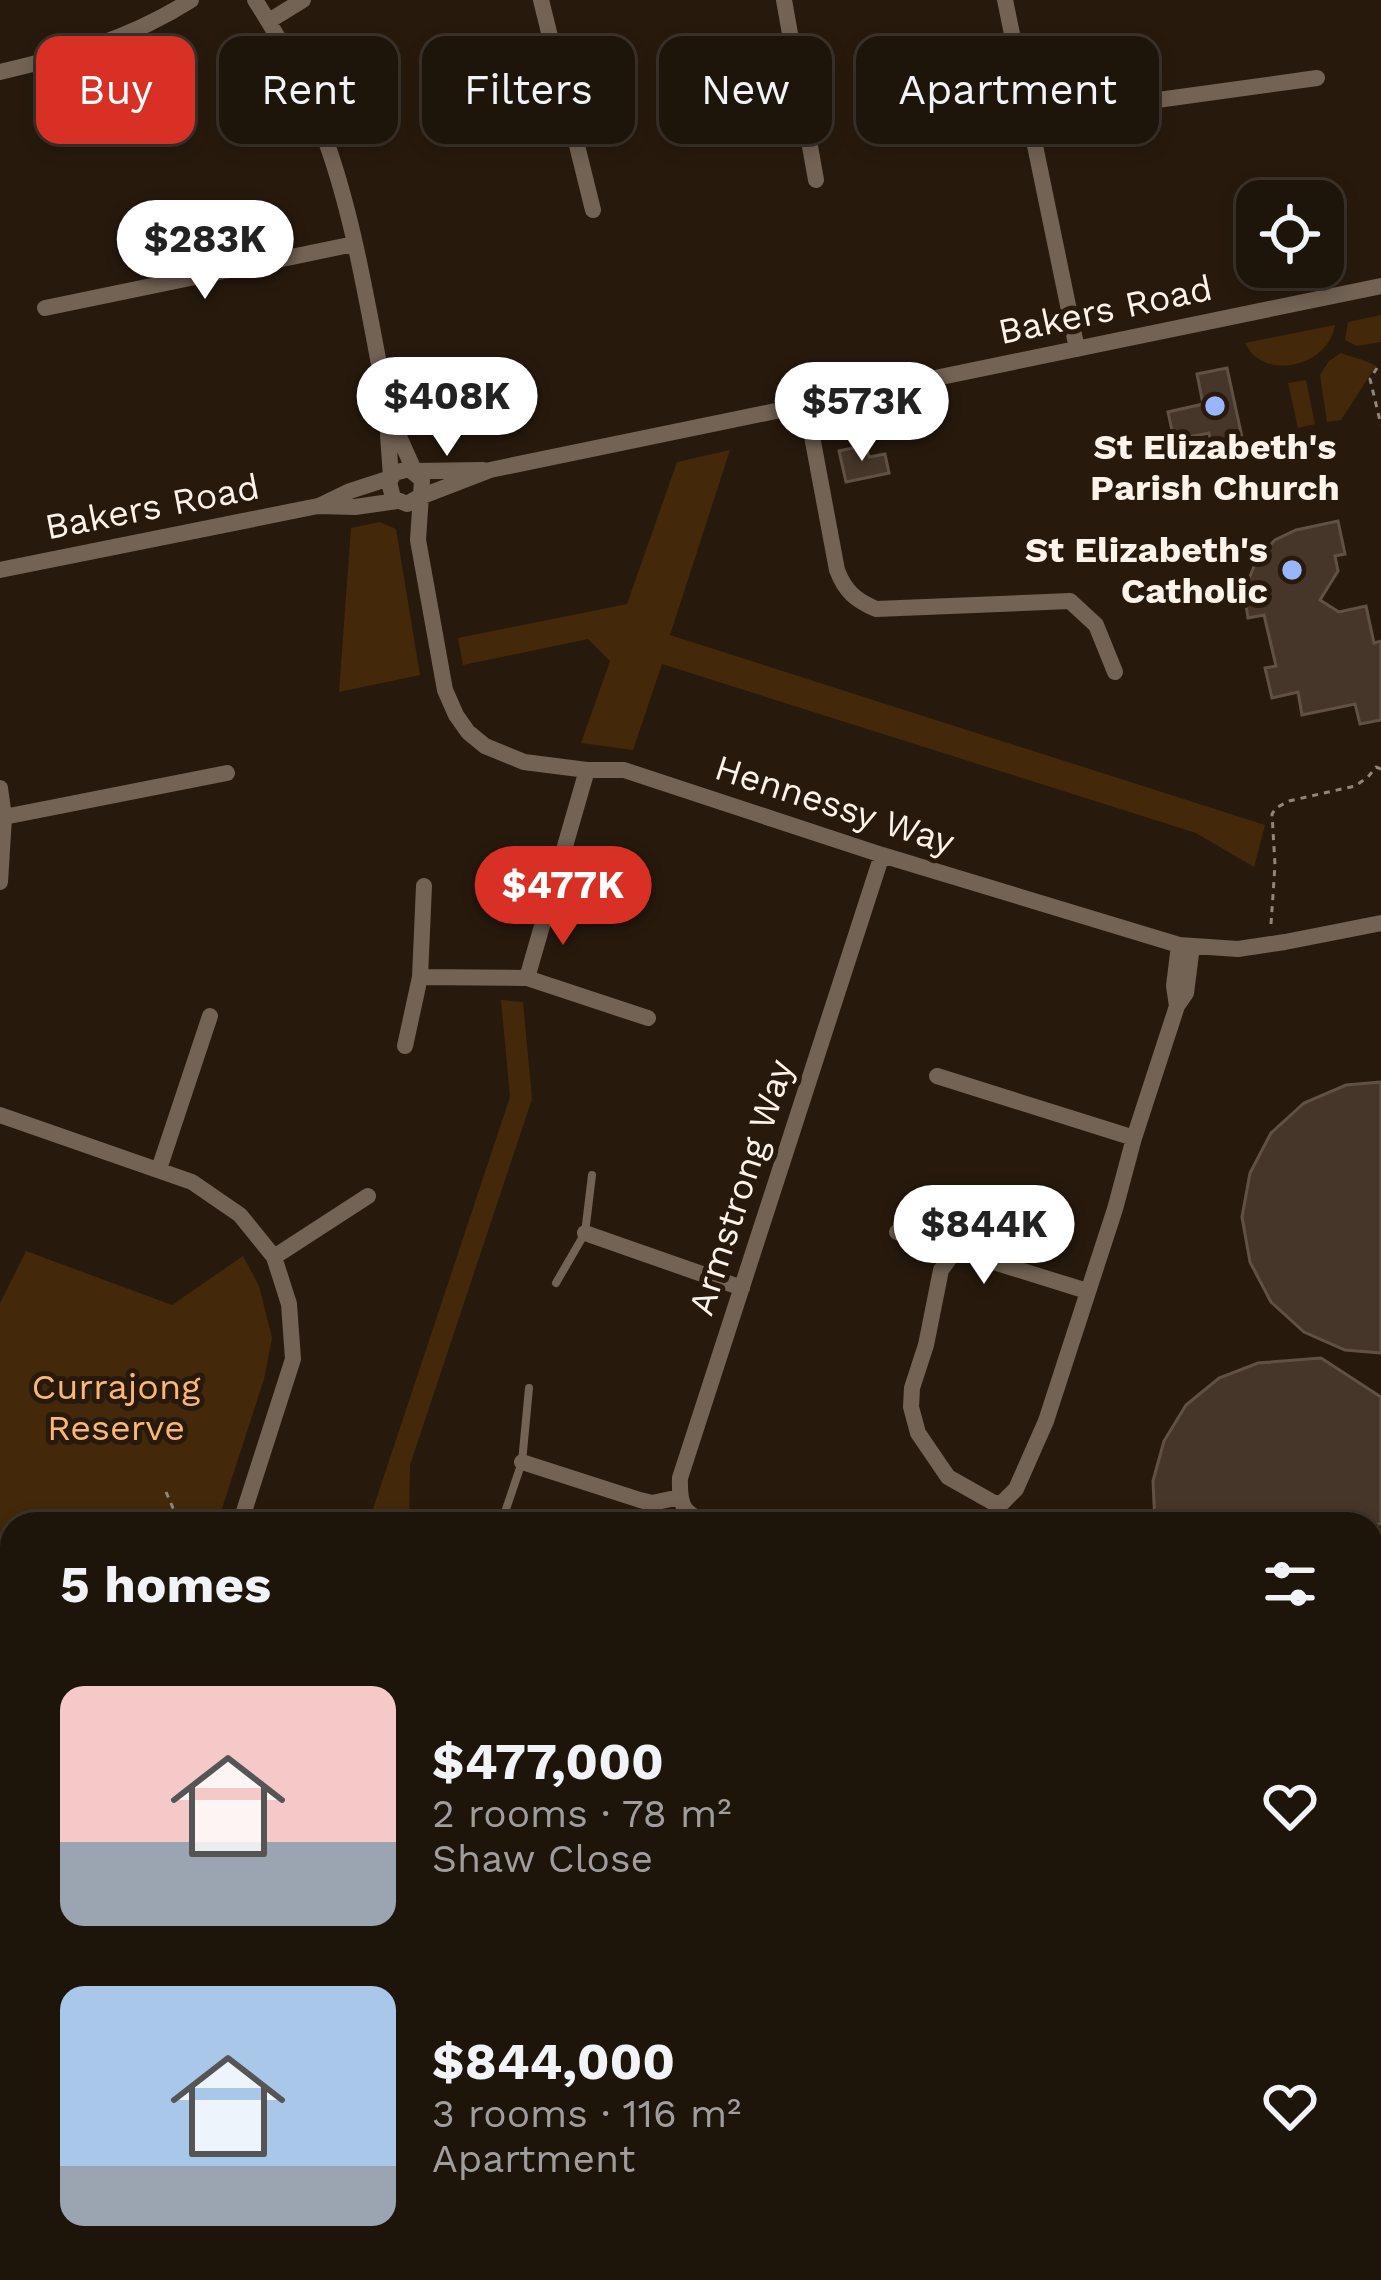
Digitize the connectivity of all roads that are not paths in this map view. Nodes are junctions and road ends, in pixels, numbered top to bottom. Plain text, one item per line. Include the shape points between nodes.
1 (191, 0) edge
2 (254, 0) edge
3 (303, 0) edge
4 (542, 0) edge
5 (784, 0) edge
6 (1005, 0) edge
7 (268, 21) junction
8 (1012, 36) edge
9 (0, 72) edge
10 (1317, 78) dead end
11 (1159, 100) edge
12 (1033, 144) edge
13 (816, 180) dead end
14 (593, 210) dead end
15 (354, 244) junction
16 (1381, 286) edge
17 (46, 308) dead end
18 (1076, 349) junction
19 (806, 404) junction
20 (391, 425) junction
21 (490, 470) junction
22 (414, 471) junction
23 (391, 477) junction
24 (420, 497) junction
25 (397, 502) junction
26 (318, 506) junction
27 (418, 541) junction
28 (0, 570) edge
29 (1115, 672) dead end
30 (586, 770) junction
31 (227, 773) dead end
32 (0, 788) edge
33 (4, 817) junction
34 (882, 855) junction
35 (1, 863) edge
36 (0, 882) edge
37 (424, 886) dead end
38 (1381, 923) edge
39 (1186, 945) junction
40 (420, 977) junction
41 (527, 978) junction
42 (210, 1016) dead end
43 (648, 1018) dead end
44 (405, 1046) dead end
45 (937, 1076) dead end
46 (0, 1115) edge
47 (1134, 1138) junction
48 (159, 1169) junction
49 (592, 1175) dead end
50 (368, 1196) dead end
51 (896, 1232) dead end
52 (585, 1233) junction
53 (955, 1251) junction
54 (274, 1257) junction
55 (556, 1282) dead end
56 (742, 1288) junction
57 (1088, 1291) junction
58 (529, 1388) dead end
59 (522, 1462) junction
60 (680, 1496) junction
61 (244, 1512) edge
62 (505, 1512) edge
63 (687, 1512) edge

1 - 9 street via 118,39
2 - 7 street
3 - 7 street
4 - 14 street
5 - 13 street
6 - 8 street
7 - 15 street via 324,134
10 - 11 street
12 - 18 street
15 - 17 street
15 - 20 street
16 - 18 street, Bakers Road
18 - 19 street, Bakers Road
19 - 21 street, Bakers Road
19 - 29 street via 837,571 849,594 876,609 1070,601 1096,626
20 - 22 street
20 - 23 street
21 - 22 street, Bakers Road
21 - 24 street, Bakers Road
22 - 23 street
22 - 24 street
23 - 25 street
23 - 26 street, Bakers Road
24 - 25 street
24 - 27 street, Hennessy Way
25 - 26 street, Bakers Road
25 - 27 street, Hennessy Way
26 - 28 street, Bakers Road
27 - 30 street, Hennessy Way via 456,715 502,754
30 - 34 street, Hennessy Way via 624,770
30 - 41 street
31 - 33 street
32 - 33 street
33 - 35 street
34 - 39 street, Hennessy Way
34 - 56 street, Armstrong Way
35 - 36 street
37 - 40 street
38 - 39 street, Hennessy Way via 1238,949
39 - 47 street via 1186,993
40 - 41 street
40 - 44 street
41 - 43 street
42 - 48 street
45 - 47 street
46 - 48 street
47 - 57 street
48 - 54 street via 218,1197
49 - 52 lane
50 - 54 street
51 - 53 street
52 - 55 lane
52 - 56 street
53 - 57 street
53 - 57 street via 941,1270 910,1407 948,1477 994,1503 1016,1489 1032,1457
54 - 61 street via 289,1304 293,1360
56 - 60 street, Armstrong Way
58 - 59 lane
59 - 60 street via 652,1503
59 - 62 lane
60 - 63 street

